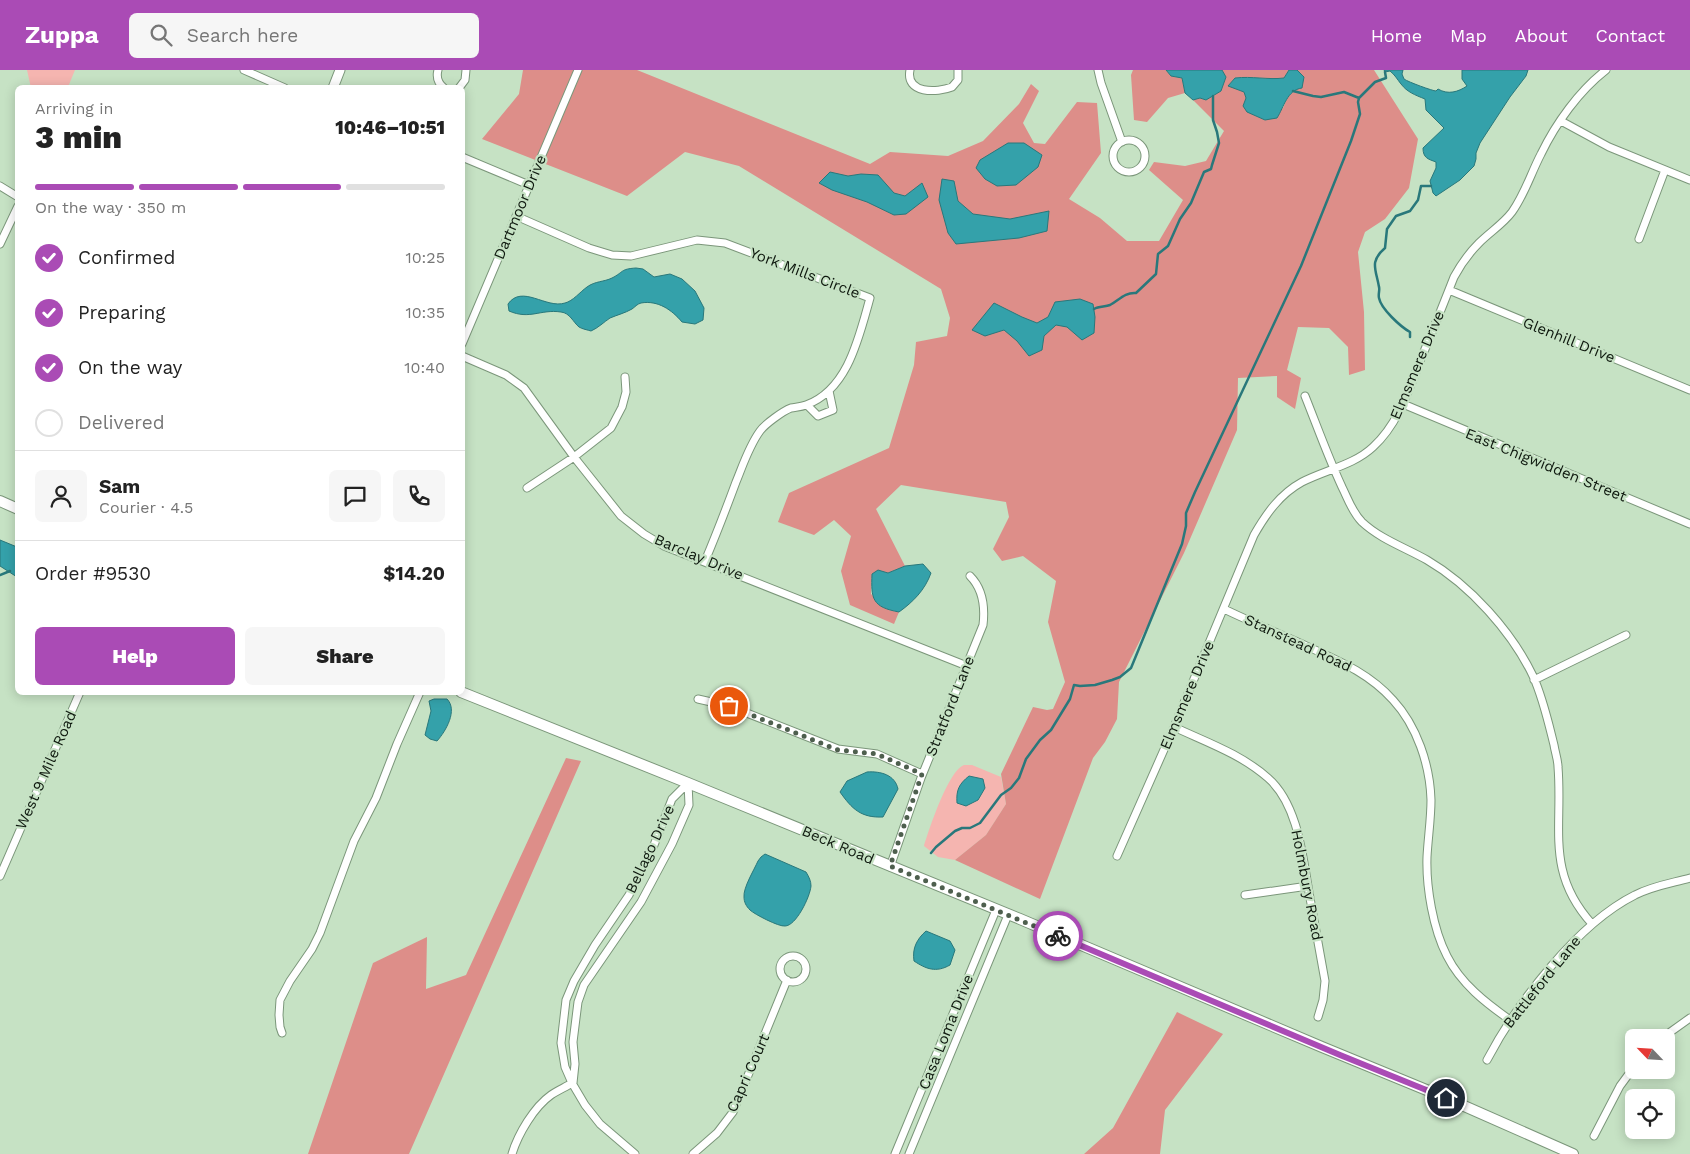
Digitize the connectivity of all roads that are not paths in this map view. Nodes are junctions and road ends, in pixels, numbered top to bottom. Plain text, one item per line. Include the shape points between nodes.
1 (244, 70) edge
2 (340, 70) edge
3 (438, 70) edge
4 (466, 70) edge
5 (578, 70) edge
6 (910, 70) edge
7 (958, 70) edge
8 (1098, 70) edge
9 (1606, 70) edge
10 (278, 85) edge
11 (334, 85) edge
12 (441, 85) edge
13 (462, 85) edge
14 (1561, 121) junction
15 (1122, 142) junction
16 (465, 158) edge
17 (1665, 170) junction
18 (1690, 180) edge
19 (529, 185) junction
20 (0, 186) edge
21 (15, 195) edge
22 (15, 212) edge
23 (516, 216) junction
24 (1640, 239) dead end
25 (0, 244) edge
26 (1449, 290) junction
27 (465, 337) edge
28 (465, 357) edge
29 (625, 377) dead end
30 (1690, 390) edge
31 (829, 391) junction
32 (1305, 396) dead end
33 (1404, 404) junction
34 (807, 405) junction
35 (574, 457) junction
36 (1334, 469) junction
37 (527, 488) dead end
38 (0, 502) edge
39 (15, 508) edge
40 (1690, 524) edge
41 (705, 561) junction
42 (970, 576) dead end
43 (1224, 609) junction
44 (1626, 635) dead end
45 (966, 666) junction
46 (1534, 680) junction
47 (465, 694) edge
48 (79, 695) edge
49 (419, 695) edge
50 (698, 699) dead end
51 (1174, 727) junction
52 (922, 774) junction
53 (688, 783) junction
54 (1116, 856) dead end
55 (890, 866) junction
56 (0, 876) edge
57 (1690, 878) edge
58 (1308, 886) junction
59 (1245, 895) dead end
60 (996, 910) junction
61 (1008, 915) junction
62 (1592, 924) junction
63 (787, 980) dead end
64 (1318, 1017) dead end
65 (1690, 1018) edge
66 (1510, 1020) junction
67 (1675, 1029) edge
68 (282, 1033) dead end
69 (1487, 1060) dead end
70 (1625, 1079) edge
71 (572, 1083) junction
72 (1594, 1136) dead end
73 (512, 1154) edge
74 (635, 1154) edge
75 (692, 1154) edge
76 (895, 1154) edge
77 (909, 1154) edge
78 (1573, 1154) edge

1 - 10 street
2 - 11 street
3 - 12 street
4 - 13 street via 466,80
5 - 19 street, Dartmoor Drive
6 - 7 street via 912,84 924,91 952,87 958,80
8 - 15 street
9 - 14 street, Elmsmere Drive via 1582,93
14 - 17 street via 1609,147
14 - 26 street, Elmsmere Drive via 1541,152 1517,205 1501,225 1472,250
15 - 15 street via 1114,149 1113,160 1119,169 1129,172 1142,164 1143,149 1131,140
16 - 19 street
17 - 18 street
17 - 24 street
19 - 23 street, Dartmoor Drive
20 - 21 street
22 - 25 street
23 - 27 street, Dartmoor Drive
23 - 31 street, York Mills Circle via 612,255 630,256 697,240 725,243 870,298 846,366
26 - 30 street, Glenhill Drive
26 - 33 street, Elmsmere Drive
28 - 35 street, Barclay Drive via 506,375 524,388
29 - 35 street via 626,392 612,428
31 - 34 street, York Mills Circle
31 - 34 street via 833,410 818,416
32 - 36 street
33 - 36 street, Elmsmere Drive via 1392,426 1373,448
33 - 40 street, East Chigwidden Street
34 - 41 street, York Mills Circle via 790,409 761,429 741,468
35 - 37 street
35 - 41 street, Barclay Drive via 621,516 664,546
36 - 43 street, Elmsmere Drive via 1288,491 1264,518
36 - 46 street via 1353,511 1362,521 1448,573 1476,598 1510,638
38 - 39 main road
41 - 45 street, Barclay Drive
42 - 45 street, Stratford Lane via 977,583 985,611 983,625
43 - 51 street, Elmsmere Drive
43 - 66 street, Stanstead Road via 1352,666 1394,700 1414,729 1426,761 1431,800 1427,859 1433,918 1447,956 1466,984
44 - 46 street
45 - 52 street, Stratford Lane
46 - 62 street via 1547,714 1558,766 1561,861 1572,898
47 - 53 main road, Beck Road
48 - 56 street, West 9 Mile Road
49 - 68 street via 376,798 354,841 320,934 280,1000
50 - 52 street via 729,706 838,750 877,754
51 - 54 street, Elmsmere Drive
51 - 58 street, Holmbury Road via 1242,758 1269,779 1286,801 1296,824
52 - 55 street, Stratford Lane
53 - 55 main road, Beck Road
53 - 71 street, Bellago Drive via 689,805 672,844 641,902 584,986 578,1002 573,1042 576,1064
53 - 71 street, Bellago Drive via 672,799 629,895 595,945 566,1000 561,1043
55 - 60 main road, Beck Road
57 - 62 street, Battleford Lane via 1636,895
58 - 59 street
58 - 64 street, Holmbury Road via 1325,981
60 - 61 main road, Beck Road
60 - 76 street, Casa Loma Drive
61 - 77 street, Casa Loma Drive
61 - 78 main road, Beck Road
62 - 66 street, Battleford Lane
63 - 75 street, Capri Court via 733,1112 717,1133
65 - 67 street
66 - 69 street, Battleford Lane
70 - 72 street
71 - 73 street via 550,1096 533,1114 522,1129
71 - 74 street, Bellago Drive via 600,1124

